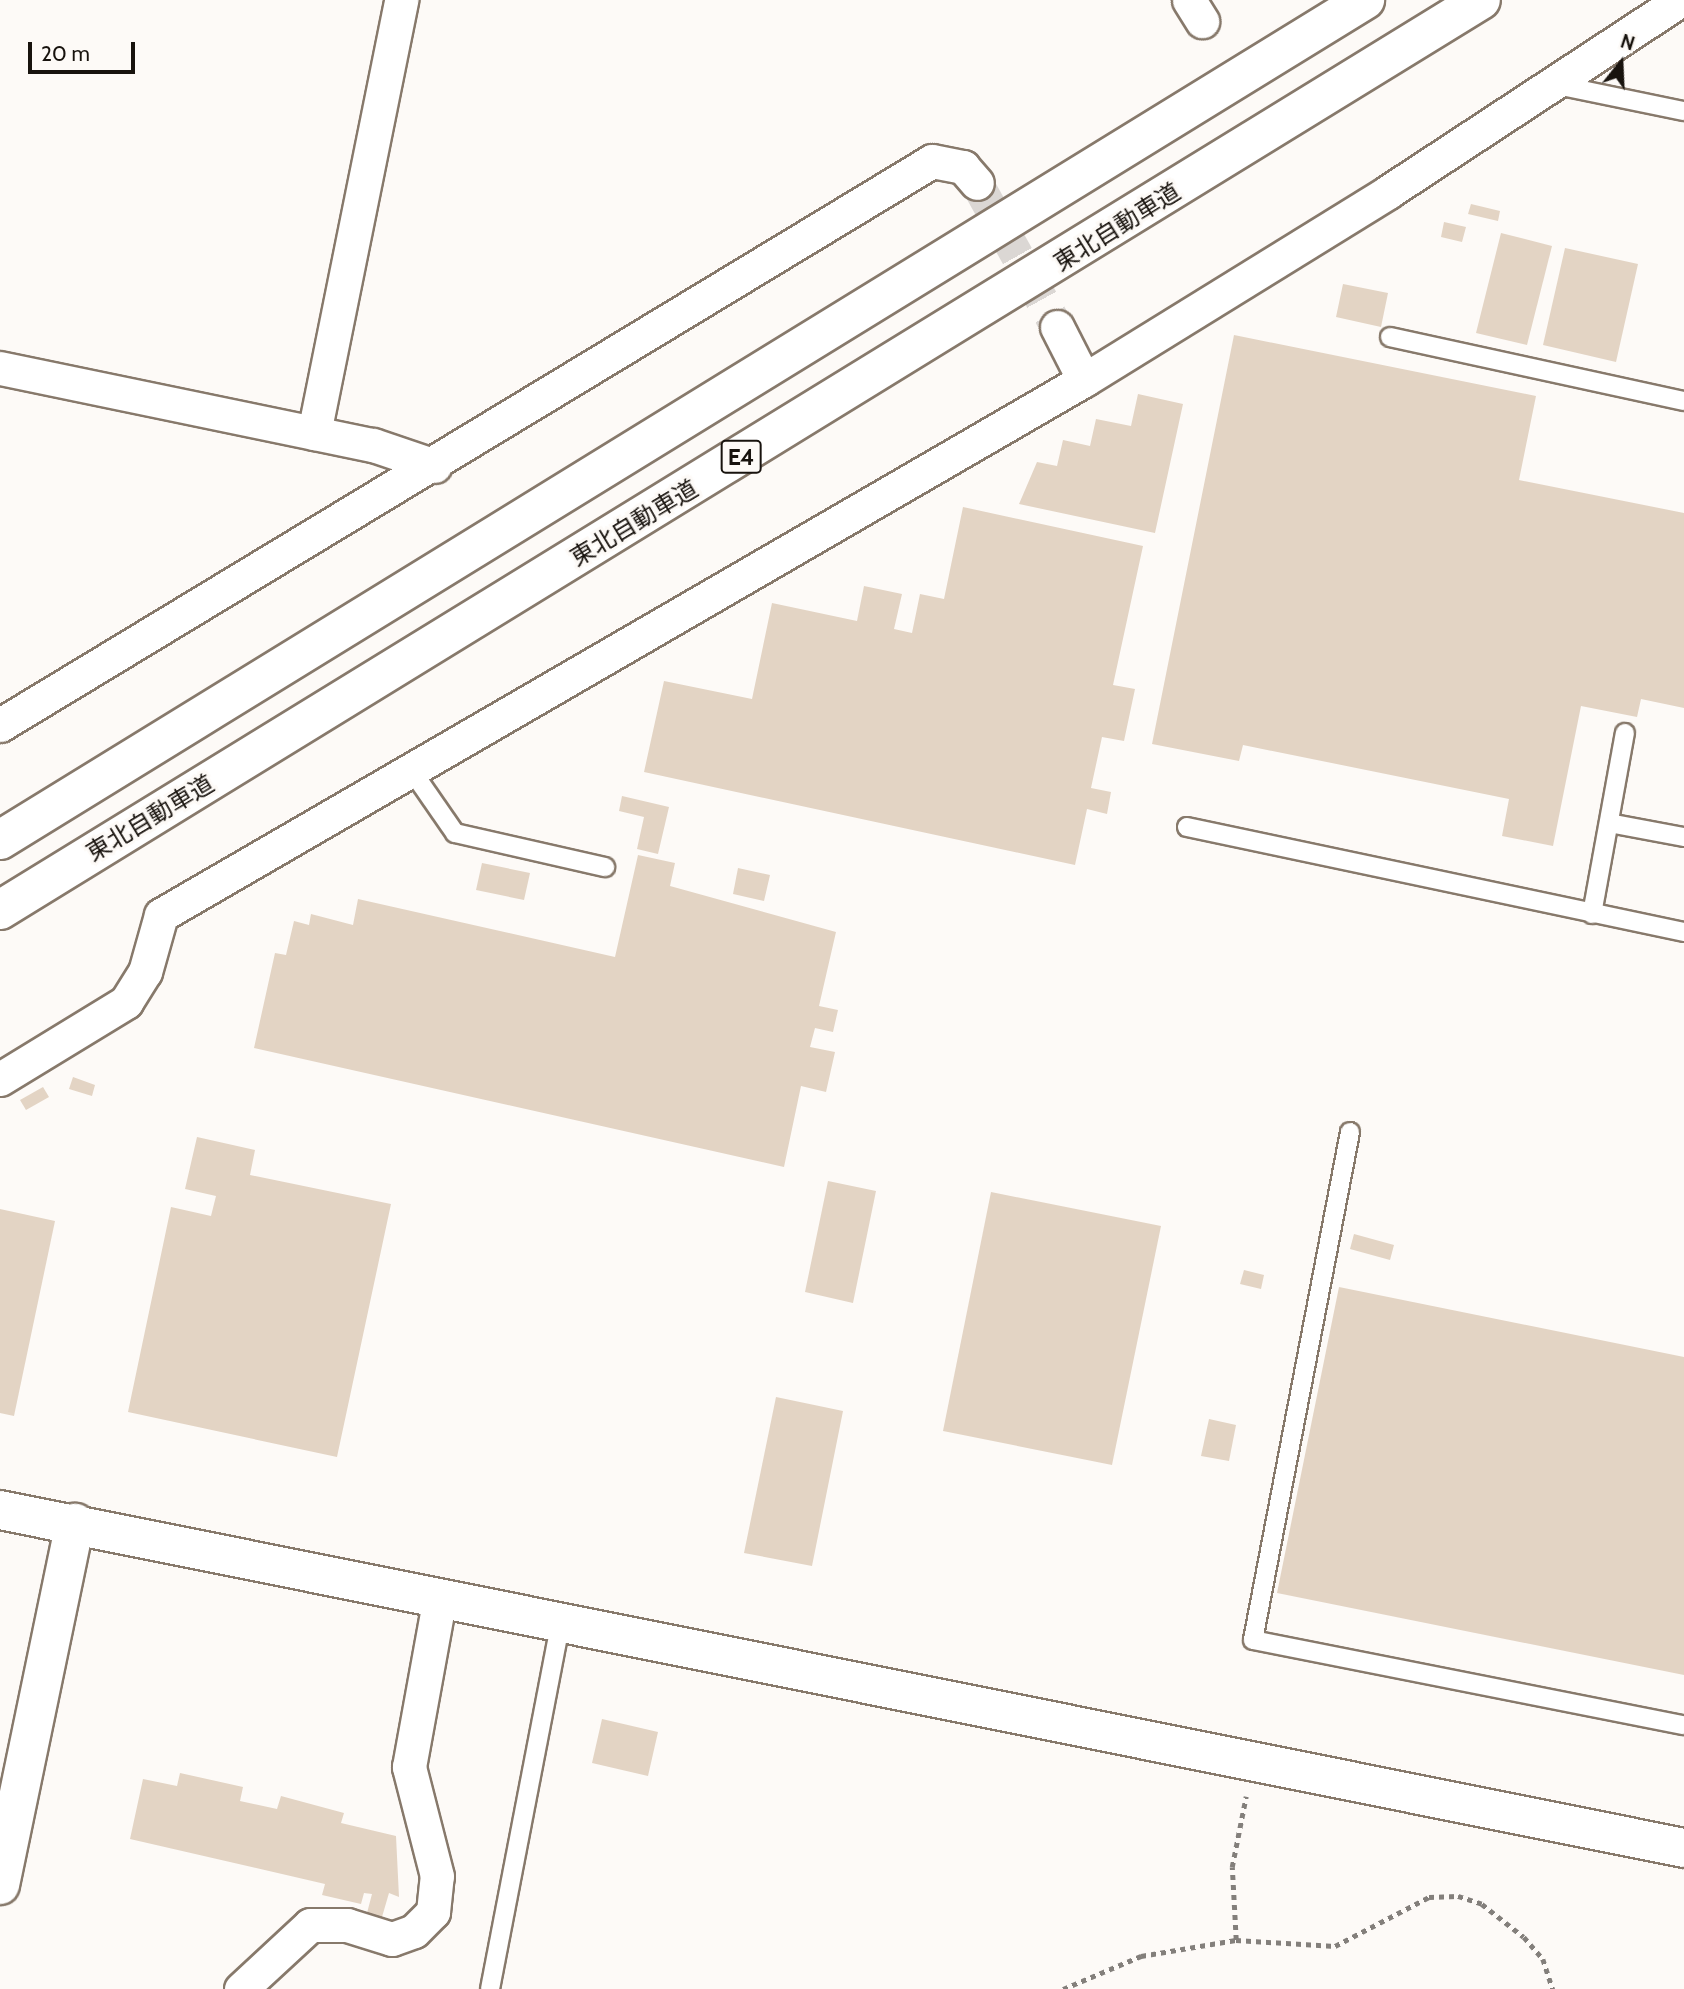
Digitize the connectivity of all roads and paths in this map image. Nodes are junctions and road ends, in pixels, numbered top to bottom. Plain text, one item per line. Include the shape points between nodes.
1 (401, 0) edge
2 (1365, 0) edge
3 (1480, 0) edge
4 (1680, 0) edge
5 (1552, 84) junction
6 (1684, 111) edge
7 (977, 183) tunnel mouth
8 (1057, 327) tunnel mouth
9 (1390, 337) dead end
10 (0, 368) edge
11 (1084, 380) junction
12 (1684, 401) edge
13 (314, 433) junction
14 (435, 466) junction
15 (0, 725) edge
16 (1626, 733) dead end
17 (410, 768) junction
18 (1609, 823) junction
19 (1187, 827) dead end
20 (1684, 837) edge
21 (0, 840) edge
22 (605, 867) dead end
23 (0, 911) edge
24 (1592, 914) junction
25 (1684, 932) edge
26 (0, 1079) edge
27 (1350, 1132) dead end
28 (0, 1510) edge
29 (75, 1523) junction
30 (440, 1597) junction
31 (561, 1621) junction
32 (1684, 1725) edge
33 (1253, 1761) junction
34 (1684, 1848) edge
35 (0, 1885) edge
36 (1236, 1940) junction
37 (241, 1989) edge
38 (490, 1989) edge
39 (1063, 1989) edge
40 (1553, 1989) edge

1 - 13 street
2 - 21 main road, E4
3 - 23 main road, 東北自動車道 / E4
4 - 5 street
5 - 6 lane
5 - 11 street
7 - 14 street via 963,167 932,161
8 - 11 street
9 - 12 lane
10 - 13 street
11 - 17 street
13 - 14 street
14 - 15 street
16 - 18 lane
17 - 22 lane via 455,833
17 - 26 street via 161,915 145,972 126,1002
18 - 20 lane
18 - 24 lane
19 - 24 lane
24 - 25 lane
27 - 32 lane via 1253,1640
28 - 29 main road
29 - 30 main road
29 - 35 main road
30 - 31 main road
30 - 37 street via 409,1767 437,1877 433,1912 414,1931 392,1939 347,1925 310,1925
31 - 33 main road
31 - 38 lane
33 - 34 main road
33 - 36 path via 1232,1867
36 - 39 path via 1141,1956
36 - 40 path via 1335,1945 1429,1897 1458,1896 1482,1904 1524,1937 1543,1959

